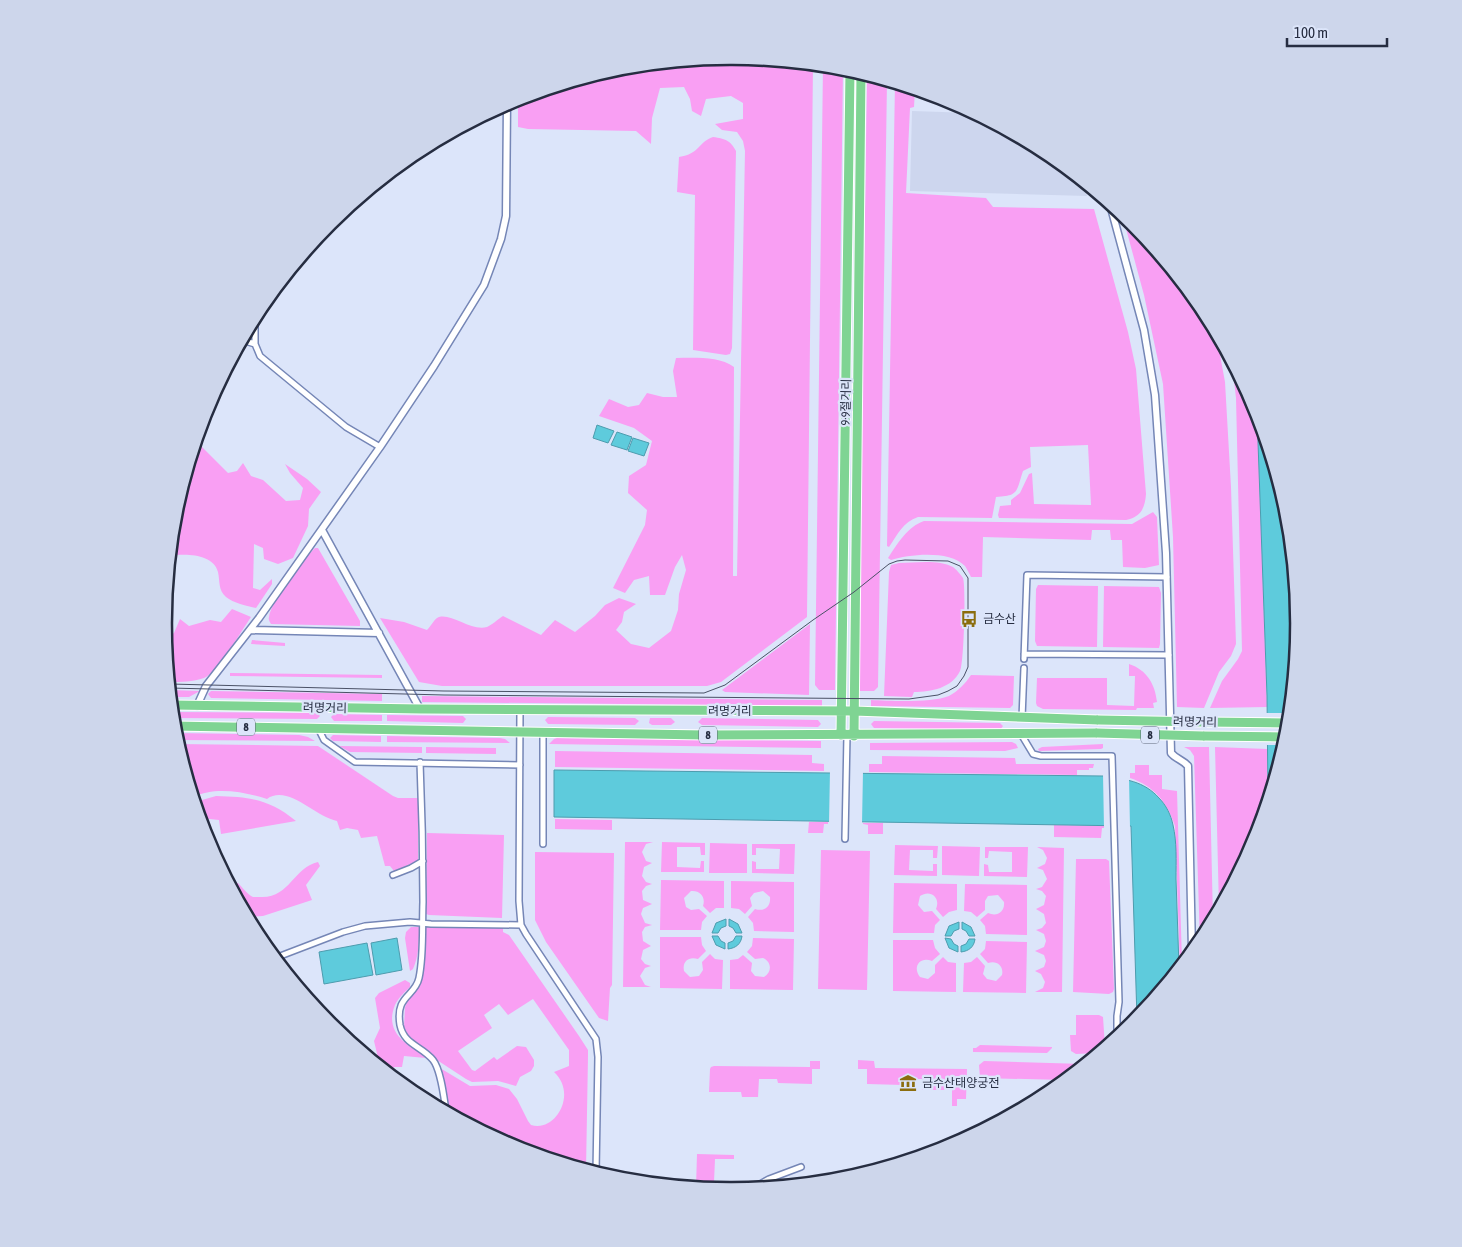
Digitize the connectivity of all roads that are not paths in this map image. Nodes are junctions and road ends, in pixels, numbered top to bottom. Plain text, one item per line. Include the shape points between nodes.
1 (850, 78) edge
2 (862, 81) edge
3 (507, 113) edge
4 (1114, 218) edge
5 (255, 332) edge
6 (248, 342) edge
7 (255, 344) junction
8 (380, 447) junction
9 (322, 530) junction
10 (1167, 577) junction
11 (250, 630) junction
12 (379, 633) junction
13 (1168, 655) junction
14 (1024, 668) dead end
15 (179, 706) edge
16 (197, 706) junction
17 (420, 709) junction
18 (520, 710) junction
19 (854, 711) junction
20 (842, 712) junction
21 (1022, 718) junction
22 (1281, 723) edge
23 (182, 726) edge
24 (318, 728) junction
25 (520, 731) junction
26 (543, 732) junction
27 (1021, 734) junction
28 (847, 735) junction
29 (1278, 737) edge
30 (420, 762) junction
31 (520, 765) junction
32 (845, 839) dead end
33 (543, 844) dead end
34 (423, 861) junction
35 (393, 874) dead end
36 (422, 923) junction
37 (521, 925) junction
38 (1192, 939) edge
39 (282, 955) edge
40 (1117, 1026) edge
41 (444, 1102) edge
42 (596, 1165) edge
43 (801, 1167) dead end
44 (765, 1181) edge

1 - 20 highway, 9·9절거리
2 - 19 highway, 9·9절거리
3 - 8 street via 506,216 484,285
4 - 10 street via 1144,330 1153,386
5 - 7 street
6 - 7 street
7 - 8 street via 267,362 346,427
8 - 9 street
9 - 11 street
9 - 12 street
10 - 13 street
10 - 13 street via 1027,575 1024,656
11 - 12 street
11 - 16 street via 206,686
12 - 17 street
13 - 38 street via 1171,752 1188,766
14 - 21 street
15 - 16 highway, 려명거리 / 8
16 - 17 highway, 려명거리 / 8
17 - 18 highway, 려명거리 / 8
18 - 20 highway, 려명거리 / 8
18 - 25 street
19 - 20 highway, 려명거리 / 8
19 - 21 highway, 려명거리 / 8
19 - 28 highway, 9·9절거리
20 - 28 highway, 9·9절거리
21 - 22 highway, 려명거리 / 8, bridge
23 - 24 highway, 려명거리 / 8
24 - 25 highway, 려명거리 / 8
24 - 30 street via 324,740 356,762
25 - 26 highway, 려명거리 / 8
25 - 31 street
26 - 28 highway, 려명거리 / 8
26 - 33 street
27 - 28 highway, 려명거리 / 8
27 - 29 highway, 려명거리 / 8, bridge
27 - 40 street via 1033,754 1041,756 1112,756
28 - 32 street
30 - 31 street
30 - 34 street
31 - 37 street
34 - 35 street
34 - 36 street
36 - 37 street
36 - 39 street via 365,926
36 - 41 street via 419,978 404,998 399,1015 400,1027 410,1044 433,1060
37 - 42 street via 596,1039
43 - 44 street

